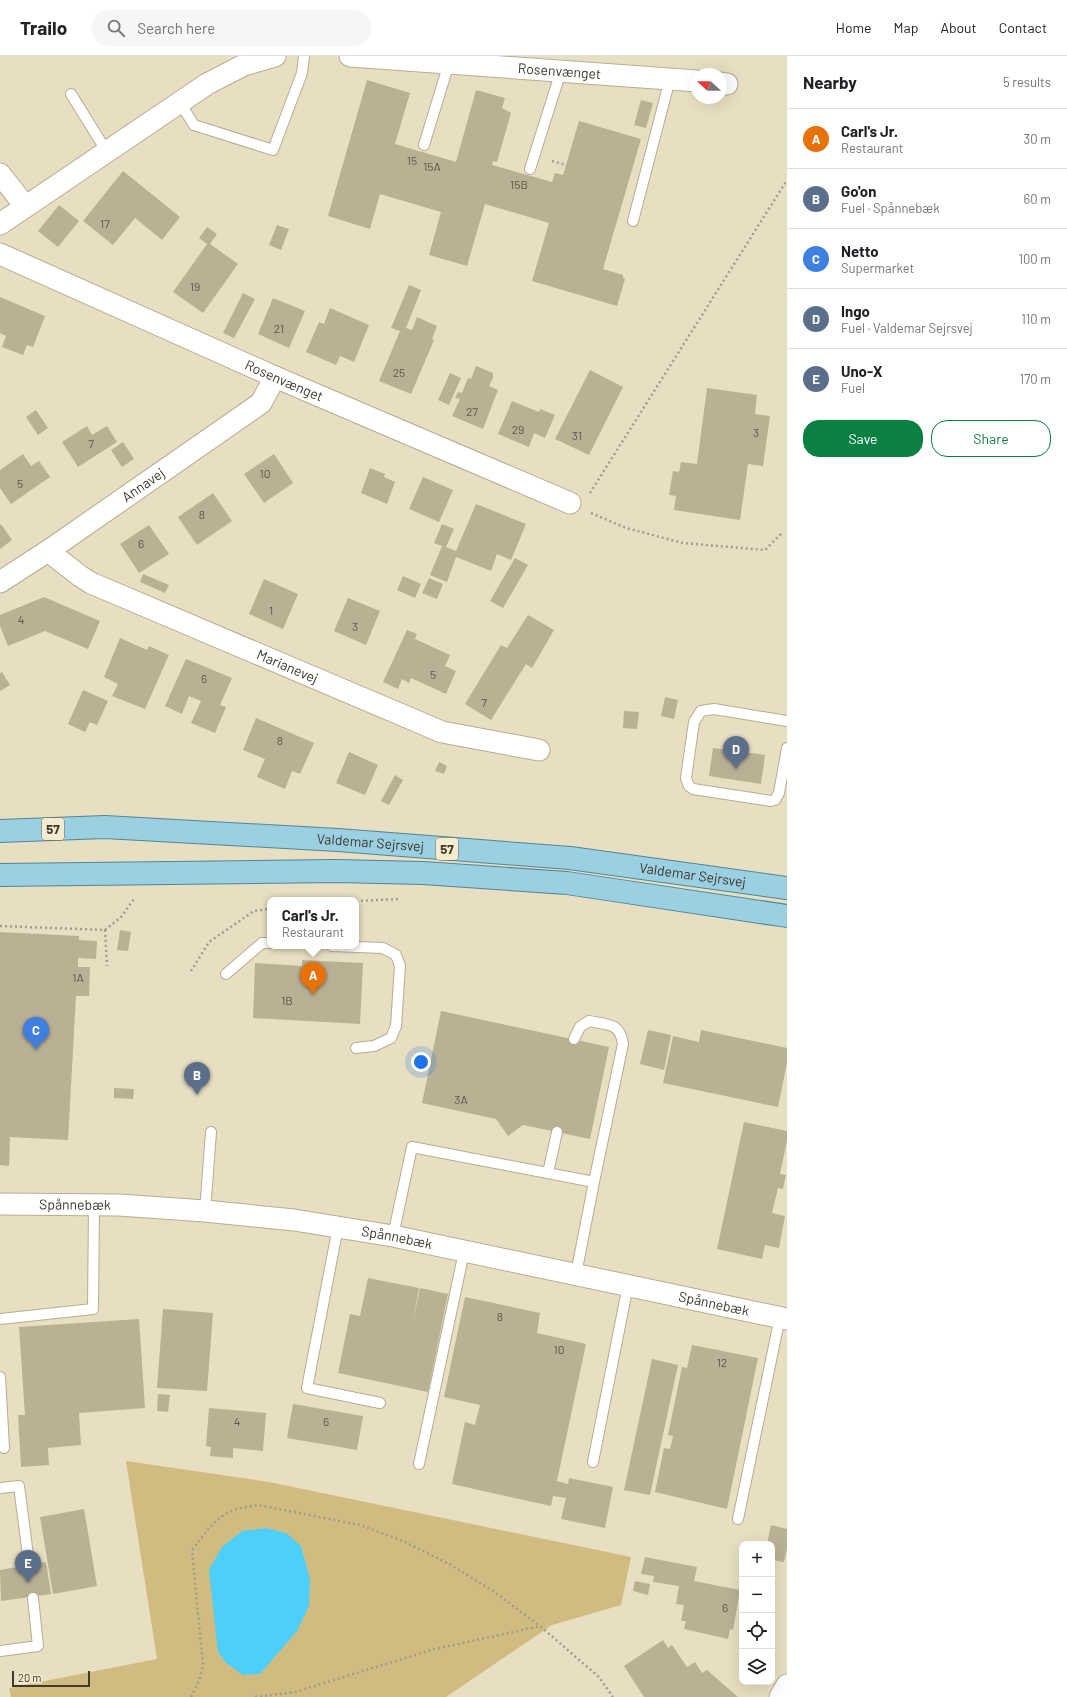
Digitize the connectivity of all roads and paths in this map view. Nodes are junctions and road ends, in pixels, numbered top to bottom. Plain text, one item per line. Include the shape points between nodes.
1 (275, 56) edge
2 (304, 56) edge
3 (350, 56) edge
4 (449, 63) junction
5 (561, 72) junction
6 (670, 80) junction
7 (691, 82) edge
8 (71, 94) dead end
9 (180, 103) junction
10 (424, 145) dead end
11 (106, 152) junction
12 (530, 169) dead end
13 (0, 174) edge
14 (787, 180) edge
15 (25, 206) junction
16 (633, 221) dead end
17 (0, 224) edge
18 (0, 254) edge
19 (275, 377) junction
20 (575, 506) junction
21 (782, 533) dead end
22 (48, 551) junction
23 (0, 582) edge
24 (787, 721) edge
25 (787, 748) edge
26 (539, 750) dead end
27 (0, 831) edge
28 (152, 873) junction
29 (0, 875) edge
30 (787, 888) edge
31 (267, 909) edge
32 (787, 916) edge
33 (0, 926) edge
34 (105, 930) junction
35 (267, 943) edge
36 (359, 947) edge
37 (107, 966) dead end
38 (191, 971) dead end
39 (226, 974) dead end
40 (574, 1039) dead end
41 (356, 1048) dead end
42 (211, 1132) dead end
43 (557, 1132) dead end
44 (548, 1173) junction
45 (594, 1182) junction
46 (0, 1204) edge
47 (94, 1205) junction
48 (205, 1211) junction
49 (338, 1227) junction
50 (393, 1236) junction
51 (464, 1252) junction
52 (576, 1274) junction
53 (628, 1286) junction
54 (783, 1318) edge
55 (0, 1319) edge
56 (0, 1377) edge
57 (380, 1402) dead end
58 (4, 1448) dead end
59 (594, 1462) dead end
60 (419, 1464) dead end
61 (0, 1488) edge
62 (738, 1519) dead end
63 (28, 1563) dead end
64 (33, 1598) dead end
65 (540, 1626) junction
66 (0, 1652) edge
67 (787, 1685) edge
68 (191, 1697) edge
69 (255, 1697) edge
70 (613, 1697) edge
71 (780, 1697) edge

1 - 9 street via 244,65 207,84
2 - 9 lane via 302,74 273,150 194,125
3 - 4 street, Rosenvænget
4 - 5 street, Rosenvænget
4 - 10 lane
5 - 6 street, Rosenvænget
5 - 12 lane
6 - 7 street, Rosenvænget
6 - 16 lane
8 - 11 lane
9 - 11 street
11 - 15 street
13 - 15 street
14 - 20 path
15 - 17 street
18 - 19 street, Rosenvænget
19 - 20 street, Rosenvænget
19 - 22 street, Annavej via 261,403
20 - 21 path via 626,528 683,543 764,550
22 - 23 street, Annavej
22 - 26 street, Marianevej via 91,583 442,732
24 - 25 lane via 714,709 701,710 694,722 686,778 693,789 775,800 779,794
27 - 30 main road, Valdemar Sejrsvej / 57 via 105,827 346,841 570,858
28 - 29 main road, Valdemar Sejrsvej / 57
28 - 32 main road, Valdemar Sejrsvej / 57 via 344,871 503,878 567,883
28 - 34 path via 121,917
31 - 38 path via 254,911 209,942
33 - 34 path
34 - 37 path
35 - 39 lane via 262,943
36 - 41 lane via 383,948 396,954 400,966 396,1026 391,1038 374,1046
40 - 45 lane via 580,1027 589,1021 614,1026 621,1033 623,1044
42 - 48 lane
43 - 44 lane
44 - 45 lane
44 - 50 lane via 412,1147
45 - 52 lane
46 - 47 street, Spånnebæk
47 - 48 street, Spånnebæk
47 - 55 lane via 93,1309
48 - 49 street, Spånnebæk
49 - 50 street, Spånnebæk
49 - 57 lane via 307,1388
50 - 51 street, Spånnebæk
51 - 52 street, Spånnebæk
51 - 60 lane
52 - 53 street, Spånnebæk
53 - 54 street, Spånnebæk
53 - 59 lane
54 - 62 lane
56 - 58 lane
61 - 63 lane via 19,1486
64 - 66 lane via 38,1646
65 - 68 path via 493,1591 451,1565 403,1541 360,1525 258,1505 242,1507 226,1512 214,1522 192,1550 203,1666
65 - 69 path via 432,1650 295,1692
65 - 70 path via 599,1677
67 - 71 street

